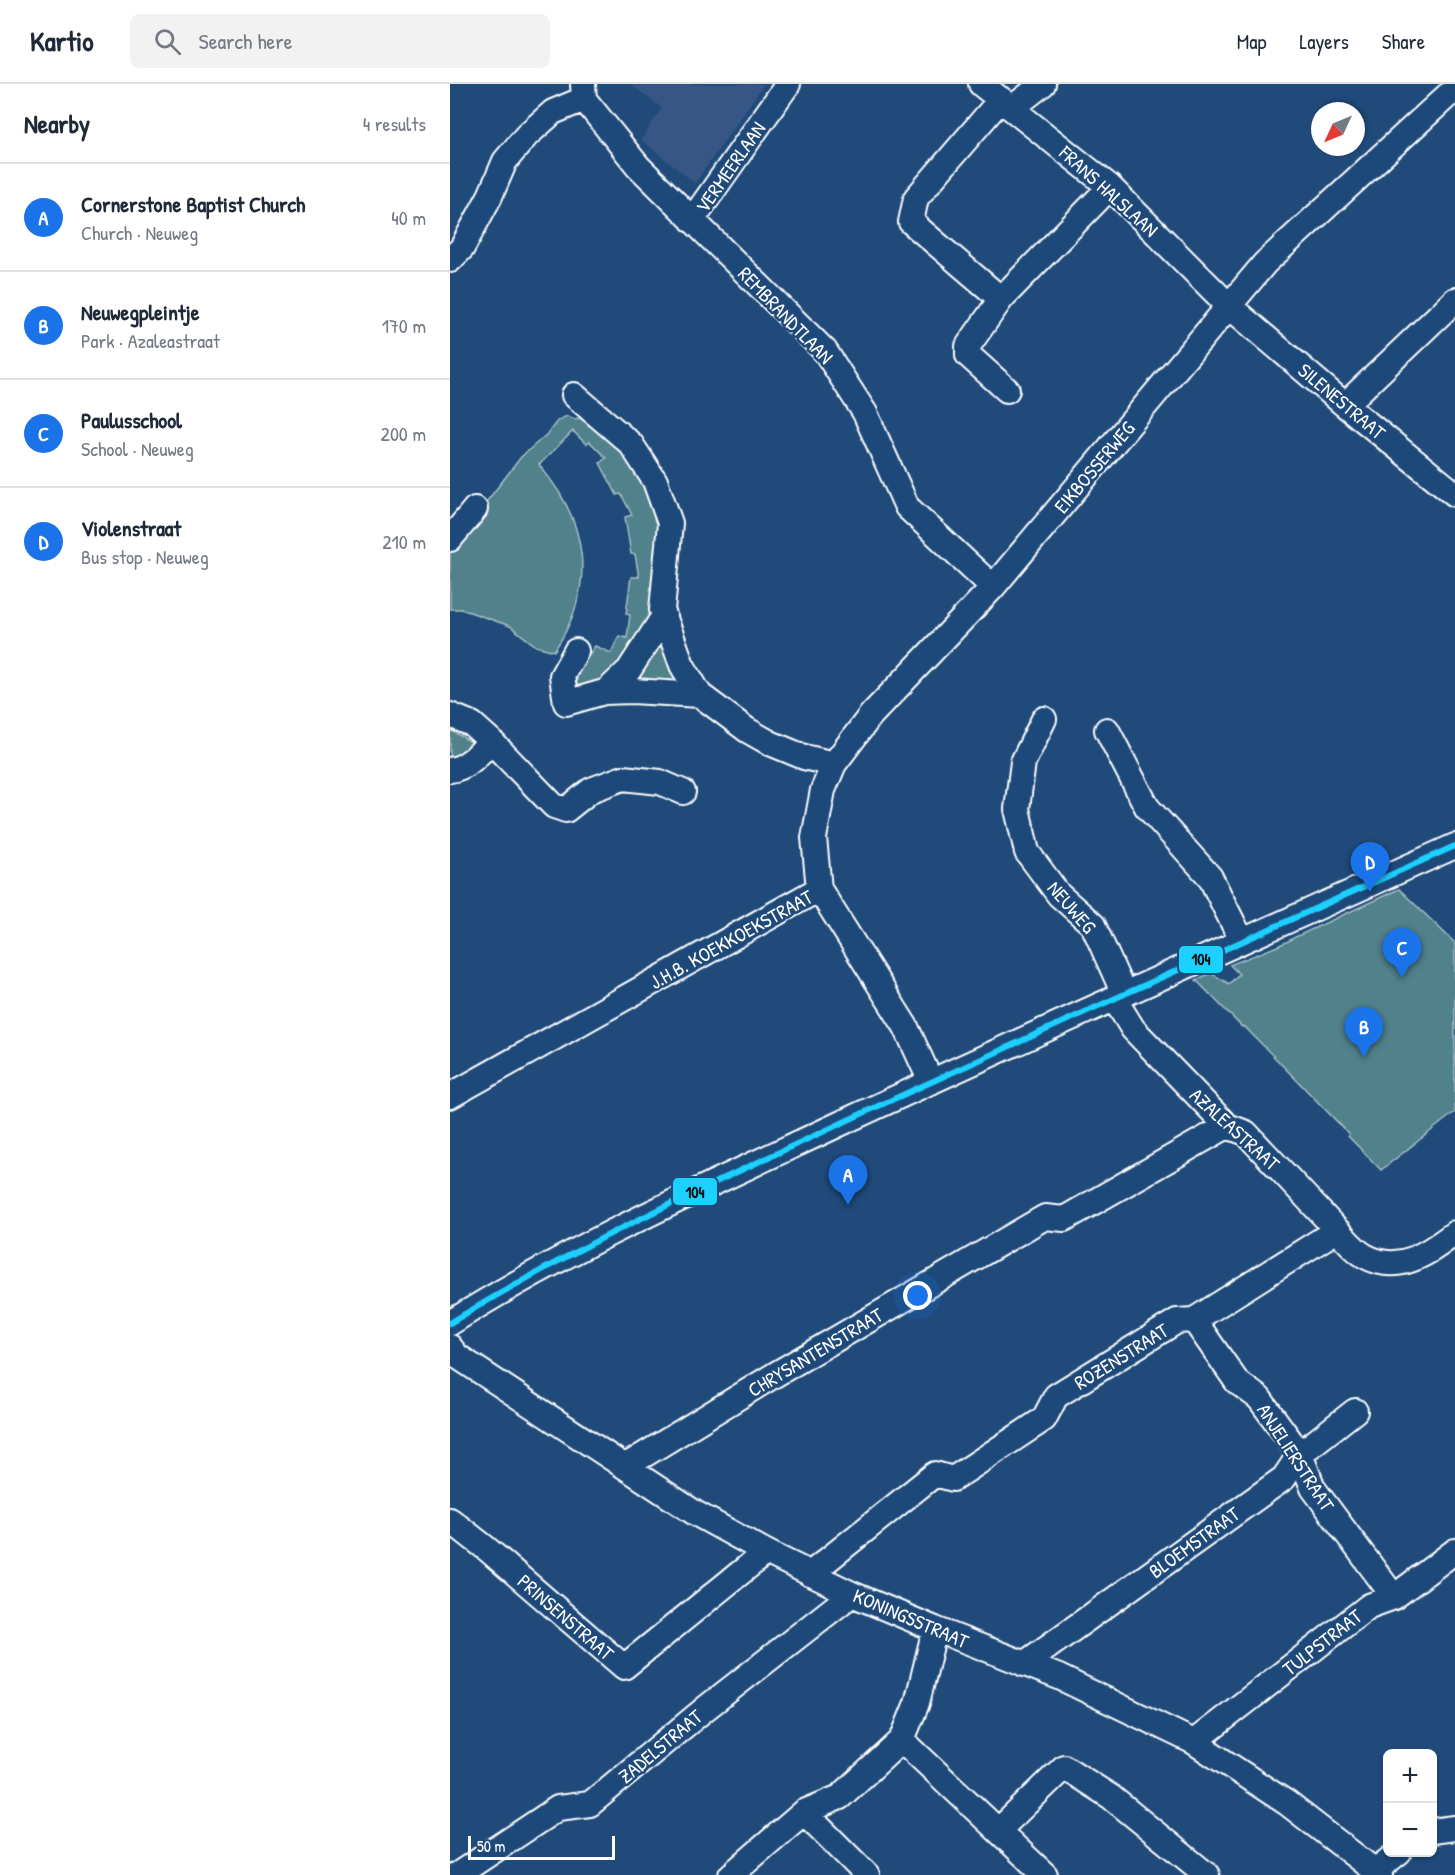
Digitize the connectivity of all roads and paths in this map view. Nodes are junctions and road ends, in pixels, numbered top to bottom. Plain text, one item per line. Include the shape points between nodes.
1 (788, 84) edge
2 (981, 84) edge
3 (1043, 84) edge
4 (1455, 91) edge
5 (584, 92) edge
6 (1007, 104) junction
7 (1110, 186) junction
8 (692, 220) junction
9 (450, 260) edge
10 (1001, 300) junction
11 (1455, 300) edge
12 (1229, 306) junction
13 (1006, 390) dead end
14 (574, 395) dead end
15 (1346, 405) junction
16 (1455, 494) edge
17 (475, 509) dead end
18 (450, 539) edge
19 (993, 587) junction
20 (664, 616) junction
21 (576, 651) dead end
22 (606, 692) junction
23 (700, 695) junction
24 (450, 715) edge
25 (1044, 719) dead end
26 (1107, 730) dead end
27 (490, 741) junction
28 (834, 764) junction
29 (450, 770) edge
30 (683, 792) dead end
31 (1455, 846) edge
32 (819, 889) junction
33 (1242, 941) junction
34 (1118, 997) junction
35 (931, 1082) junction
36 (450, 1096) edge
37 (1227, 1126) junction
38 (1337, 1230) junction
39 (1455, 1233) edge
40 (1194, 1320) junction
41 (450, 1323) edge
42 (450, 1347) edge
43 (1354, 1411) dead end
44 (1300, 1454) junction
45 (626, 1467) junction
46 (450, 1520) edge
47 (1455, 1551) edge
48 (766, 1552) junction
49 (810, 1574) junction
50 (852, 1594) junction
51 (1394, 1597) junction
52 (935, 1629) junction
53 (1024, 1664) junction
54 (902, 1740) junction
55 (1194, 1742) junction
56 (804, 1812) junction
57 (1455, 1828) edge
58 (999, 1830) junction
59 (1437, 1830) edge
60 (1394, 1857) edge
61 (1377, 1873) edge
62 (457, 1875) edge
63 (731, 1875) edge
64 (867, 1875) edge
65 (1045, 1875) edge
66 (1207, 1875) edge

1 - 8 street, VERMEERLAAN
2 - 6 street, FRANS HALSLAAN
3 - 6 street
4 - 12 street, EIKBOSSERWEG via 1265,264
5 - 8 street, REMBRANDTLAAN via 638,166
5 - 9 street via 553,112 505,161 462,248
6 - 7 street, FRANS HALSLAAN
6 - 10 street via 916,198 911,222
7 - 10 street
7 - 12 street, FRANS HALSLAAN
8 - 19 street, REMBRANDTLAAN via 825,351 865,413 907,507
10 - 13 street via 968,346 968,355
11 - 15 street
12 - 15 street, SILENESTRAAT
12 - 19 street, EIKBOSSERWEG
14 - 20 street via 630,444 655,481 669,523
15 - 16 street, SILENESTRAAT
17 - 18 street
19 - 28 street, EIKBOSSERWEG via 871,715
20 - 22 street via 630,670
20 - 23 street via 682,665
21 - 22 street via 562,676 566,703
22 - 23 street
23 - 28 street via 770,743
24 - 27 street via 472,724
25 - 34 street, NEUWEG via 1023,762 1017,809 1027,852 1059,895 1092,925
26 - 33 street via 1147,807 1210,877
27 - 29 street via 477,756
27 - 30 street via 554,806 566,810 591,790 623,778 660,782
28 - 32 street, EIKBOSSERWEG via 823,790 814,838
31 - 33 street
32 - 35 street, J.H.B. KOEKKOEKSTRAAT via 906,1027
32 - 36 street, J.H.B. KOEKKOEKSTRAAT
33 - 34 street
34 - 35 street
34 - 37 street, AZALEASTRAAT via 1133,1029
35 - 41 street via 650,1214 529,1276
37 - 38 street, AZALEASTRAAT via 1246,1133
37 - 45 street, CHRYSANTENSTRAAT via 1064,1219 1045,1217 776,1374
38 - 39 street via 1364,1255 1394,1263 1416,1259
38 - 40 street, ROZENSTRAAT
40 - 44 street, ANJELIERSTRAAT via 1237,1382 1259,1398
40 - 49 street, ROZENSTRAAT via 1178,1321 1056,1396 1044,1419 953,1479 935,1474
42 - 45 street, KONINGSSTRAAT via 457,1356
43 - 44 street, BLOEMSTRAAT
44 - 51 street, ANJELIERSTRAAT via 1313,1488
44 - 53 street, BLOEMSTRAAT via 1284,1478
45 - 48 street, KONINGSSTRAAT via 694,1513
46 - 48 street, PRINSENSTRAAT via 624,1667
47 - 51 street, TULPSTRAAT
48 - 49 street, KONINGSSTRAAT
49 - 50 street, KONINGSSTRAAT
50 - 52 street, KONINGSSTRAAT
50 - 62 street, ZADELSTRAAT via 590,1804 558,1808
51 - 55 street, TULPSTRAAT via 1369,1606
52 - 53 street, KONINGSSTRAAT
52 - 54 street via 917,1703
53 - 55 street, KONINGSSTRAAT
54 - 56 street via 840,1797
54 - 58 street
55 - 61 street, KONINGSSTRAAT via 1287,1803
56 - 63 street
56 - 64 street
57 - 59 street
58 - 65 street
58 - 66 street via 1064,1767 1111,1797
60 - 61 street

